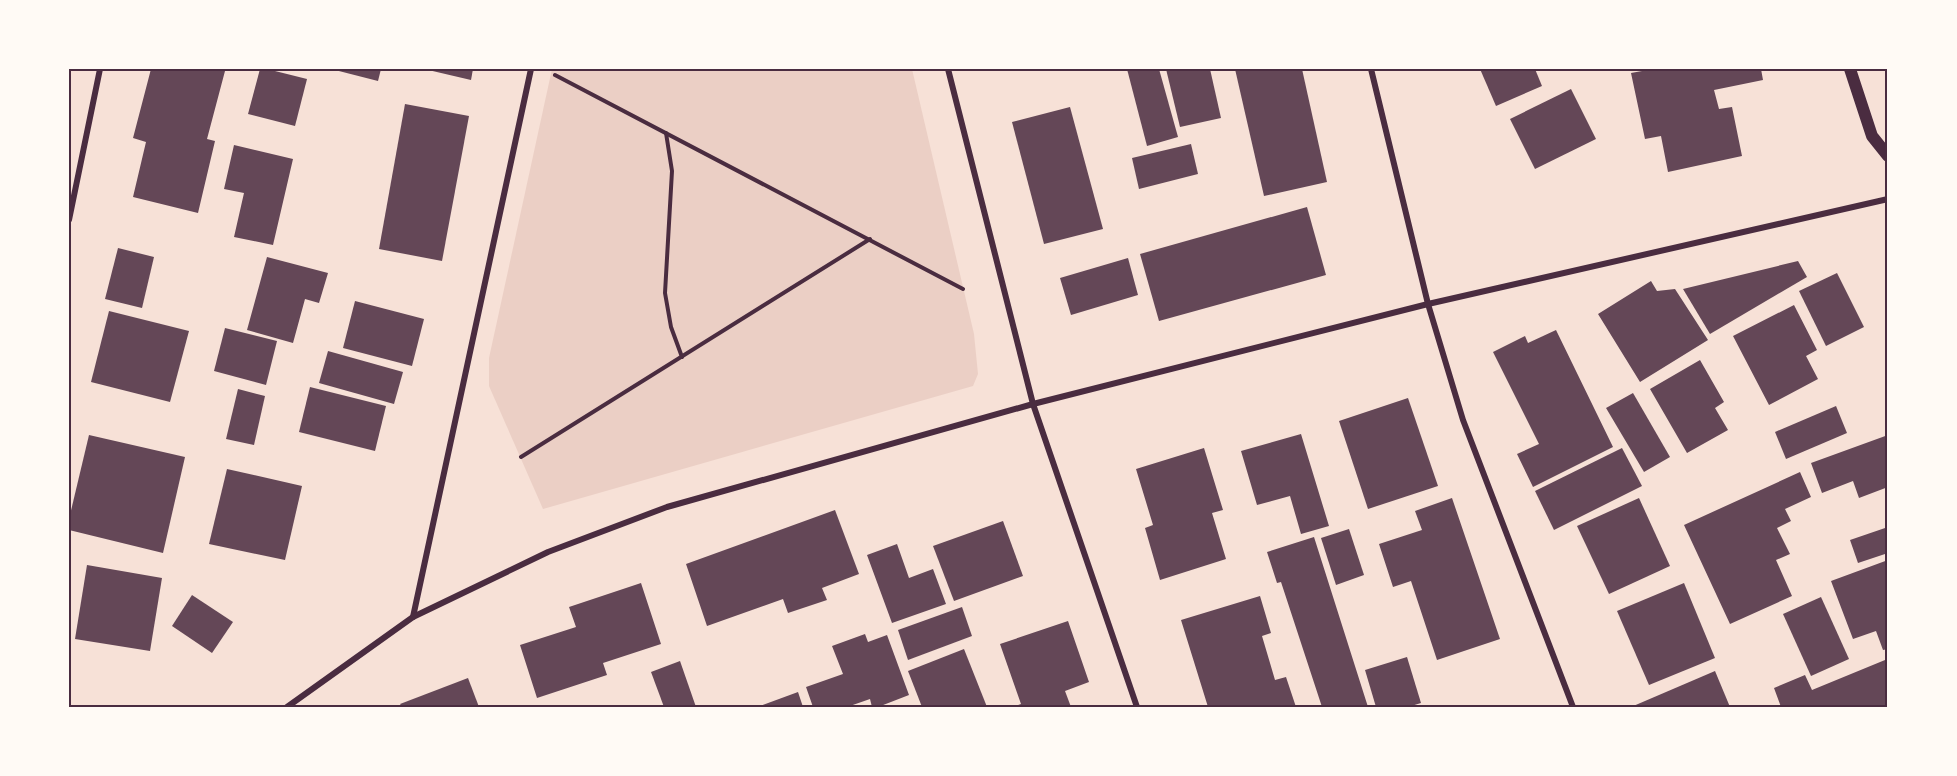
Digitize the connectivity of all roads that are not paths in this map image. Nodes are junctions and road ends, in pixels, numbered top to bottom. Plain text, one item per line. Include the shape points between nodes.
1 (100, 69) edge
2 (531, 69) edge
3 (948, 69) edge
4 (1371, 69) edge
5 (1850, 69) edge
6 (1888, 156) edge
7 (1888, 199) edge
8 (69, 220) edge
9 (1428, 304) junction
10 (1033, 404) junction
11 (413, 617) junction
12 (287, 707) edge
13 (1137, 707) edge
14 (1574, 707) edge

1 - 8 street
2 - 11 street
3 - 10 street
4 - 9 street
5 - 6 main road via 1872,136
7 - 9 street
9 - 10 street
9 - 14 street via 1462,420
10 - 11 street via 667,507 548,552
10 - 13 street
11 - 12 street

